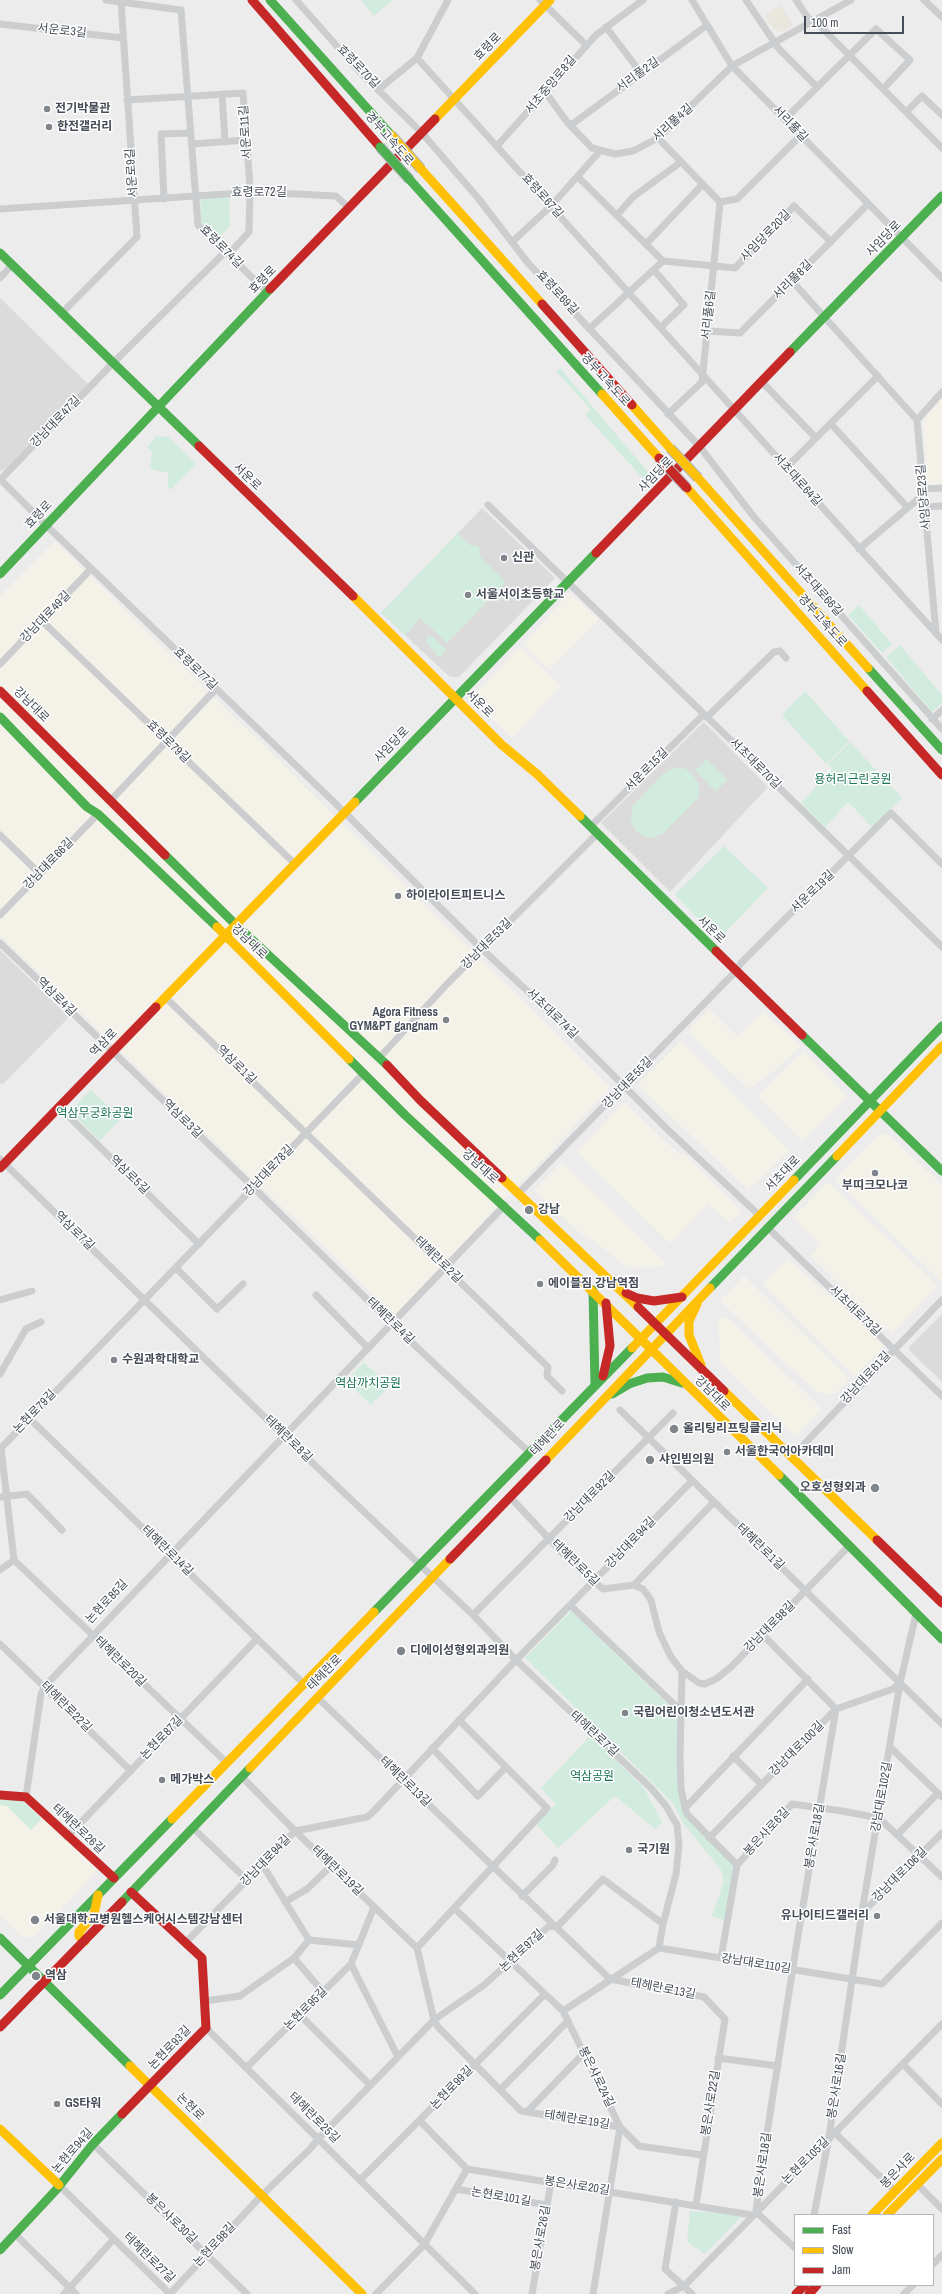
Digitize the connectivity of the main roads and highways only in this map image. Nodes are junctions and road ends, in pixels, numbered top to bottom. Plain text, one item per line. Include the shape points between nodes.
1 (252, 0) edge
2 (270, 0) edge
3 (545, 2) edge
4 (942, 196) edge
5 (0, 253) edge
6 (158, 408) junction
7 (0, 574) edge
8 (0, 691) edge
9 (455, 697) junction
10 (0, 717) edge
11 (942, 750) edge
12 (942, 775) edge
13 (235, 924) junction
14 (224, 934) junction
15 (942, 1026) edge
16 (942, 1046) edge
17 (870, 1101) junction
18 (880, 1111) junction
19 (2, 1163) edge
20 (942, 1171) edge
21 (593, 1290) junction
22 (620, 1290) junction
23 (702, 1295) junction
24 (682, 1297) junction
25 (606, 1302) junction
26 (655, 1324) junction
27 (665, 1334) junction
28 (641, 1338) junction
29 (651, 1348) junction
30 (623, 1357) junction
31 (705, 1373) junction
32 (603, 1377) junction
33 (595, 1386) junction
34 (688, 1386) junction
35 (613, 1387) junction
36 (597, 1404) junction
37 (942, 1603) edge
38 (942, 1639) edge
39 (0, 1795) edge
40 (114, 1878) junction
41 (131, 1892) junction
42 (98, 1895) junction
43 (0, 1938) edge
44 (85, 1941) junction
45 (28, 1966) junction
46 (44, 1982) junction
47 (0, 1995) edge
48 (0, 2027) edge
49 (150, 2085) junction
50 (0, 2129) edge
51 (942, 2143) edge
52 (942, 2159) edge
53 (59, 2185) junction
54 (873, 2214) edge
55 (888, 2214) edge
56 (0, 2250) edge
57 (803, 2286) edge
58 (816, 2286) edge
59 (362, 2294) edge
60 (796, 2294) edge
61 (809, 2294) edge

1 - 12 main road, 경부고속도로, bridge via 380,147
2 - 11 main road, 경부고속도로, bridge
3 - 6 main road, 효령로
4 - 9 main road, 사임당로
5 - 6 main road, 서운로
6 - 7 main road, 효령로
6 - 9 main road, 서운로
8 - 13 main road, 강남대로
9 - 13 main road, 사임당로
9 - 17 main road, 서운로 via 502,745 538,774
10 - 14 main road, 강남대로 via 87,807 98,814
13 - 14 main road, 사임당로
13 - 22 main road, 강남대로 via 380,1057 420,1100
14 - 19 main road, 역삼로
14 - 21 main road, 강남대로 via 363,1074
15 - 17 main road, 서초대로
16 - 18 main road
17 - 18 main road, 서운로
17 - 24 main road, 서초대로
18 - 20 main road, 서운로
18 - 23 main road
21 - 25 main road, 강남대로
21 - 33 main road
22 - 24 main road via 654,1302
22 - 26 main road, 강남대로
23 - 27 main road
23 - 31 main road via 688,1328 690,1341
24 - 26 main road, 서초대로
25 - 28 main road, 강남대로
25 - 32 main road via 610,1346
26 - 27 main road, 강남대로
26 - 28 main road, 서초대로
27 - 29 main road, 테헤란로
27 - 31 main road, 강남대로
28 - 29 main road, 강남대로
28 - 30 main road, 테헤란로
29 - 34 main road, 강남대로
29 - 35 main road, 테헤란로
30 - 32 main road, 테헤란로
30 - 35 main road via 630,1356 632,1362 613,1382
31 - 37 main road, 강남대로
32 - 33 main road, 테헤란로
33 - 40 main road, 테헤란로
34 - 36 main road via 674,1380 646,1378 629,1384
34 - 38 main road, 강남대로
35 - 36 main road, 테헤란로
36 - 41 main road, 테헤란로
39 - 40 main road, 테헤란로26길 via 26,1797
40 - 42 main road, 테헤란로
41 - 44 main road, 테헤란로
41 - 49 main road, 논현로93길 via 202,1958 206,2028
42 - 44 main road via 94,1914 79,1932 79,1936
42 - 45 main road, 테헤란로
43 - 45 main road, 논현로
44 - 46 main road, 테헤란로
45 - 46 main road, 논현로
45 - 47 main road, 테헤란로
46 - 48 main road, 테헤란로
46 - 49 main road, 논현로
49 - 53 main road, 논현로94길
49 - 59 main road, 논현로
50 - 53 main road, 테헤란로27길
51 - 54 main road, 봉은사로
52 - 55 main road, 봉은사로
53 - 56 main road, 논현로94길
57 - 60 main road
58 - 61 main road

